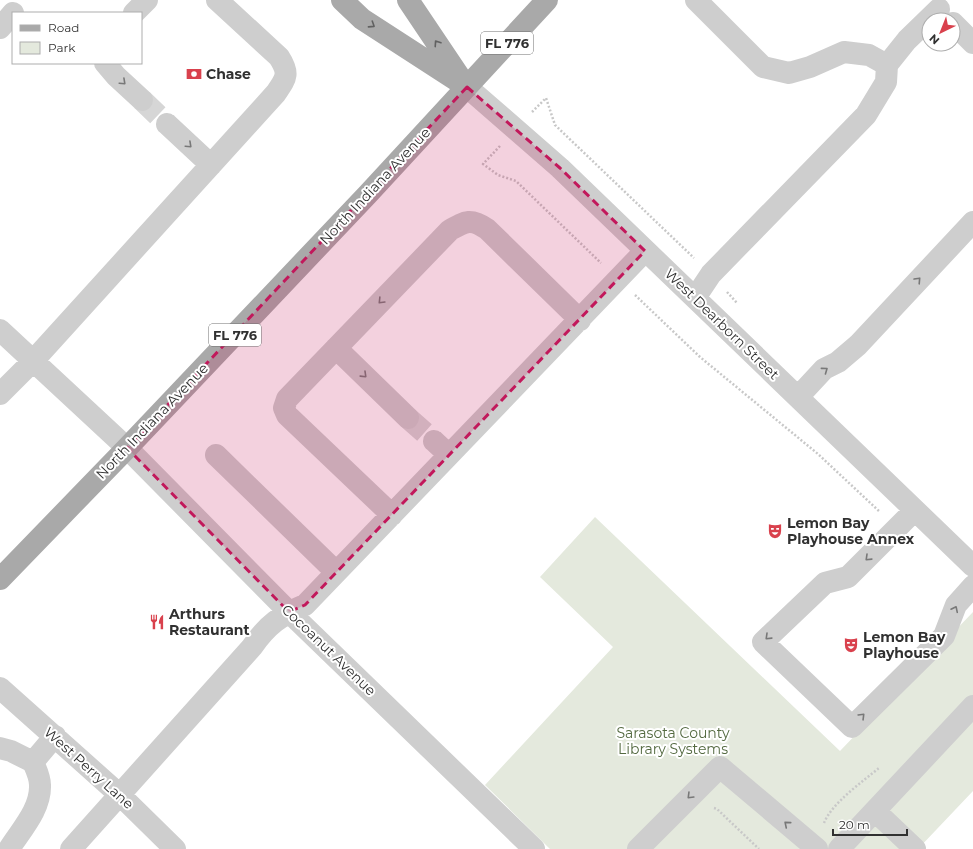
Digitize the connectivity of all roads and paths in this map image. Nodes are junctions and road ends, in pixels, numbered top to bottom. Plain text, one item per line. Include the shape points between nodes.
1 (20, 0) edge
2 (147, 0) edge
3 (217, 0) edge
4 (342, 0) edge
5 (408, 0) edge
6 (547, 0) edge
7 (696, 0) edge
8 (14, 12) edge
9 (135, 12) edge
10 (12, 14) edge
11 (0, 28) edge
12 (921, 29) edge
13 (961, 31) edge
14 (973, 43) edge
15 (106, 64) edge
16 (887, 65) junction
17 (466, 87) junction
18 (142, 100) tunnel mouth
19 (167, 124) tunnel mouth
20 (211, 165) junction
21 (973, 222) edge
22 (645, 251) junction
23 (695, 298) junction
24 (580, 320) junction
25 (0, 330) edge
26 (336, 348) junction
27 (33, 361) junction
28 (0, 394) edge
29 (798, 397) junction
30 (408, 418) tunnel mouth
31 (127, 448) junction
32 (216, 455) dead end
33 (915, 510) junction
34 (392, 515) junction
35 (973, 566) edge
36 (336, 572) junction
37 (0, 579) edge
38 (973, 586) edge
39 (289, 612) junction
40 (0, 688) edge
41 (973, 706) edge
42 (55, 736) junction
43 (0, 748) edge
44 (33, 762) junction
45 (121, 796) junction
46 (712, 808) dead end
47 (875, 811) junction
48 (7, 841) edge
49 (71, 849) edge
50 (175, 849) edge
51 (534, 849) edge
52 (638, 849) edge
53 (759, 849) edge
54 (817, 849) edge
55 (839, 849) edge
56 (915, 849) edge

1 - 8 street
2 - 9 street
3 - 20 street via 279,58 285,67 286,78 276,93
4 -> 17 main road via 362,19
17 -> 5 main road
6 - 17 main road, FL 776
7 - 16 street via 763,67 789,73 844,52 870,55
10 - 11 street
12 - 16 street via 907,40
13 - 14 street
15 -> 18 street
16 - 23 street via 886,82 866,115 711,274
17 - 22 street, West Dearborn Street via 560,168
17 - 31 main road, North Indiana Avenue / FL 776
19 -> 20 street
20 - 27 street
29 -> 21 street via 824,369 838,362 858,345
22 - 23 street, West Dearborn Street
22 - 24 street
23 - 29 street, West Dearborn Street
24 -> 26 street via 487,229 477,222 465,222 450,230
24 - 34 street via 442,448
25 - 27 street, Cocoanut Avenue
26 -> 30 street
26 - 34 street via 287,399 284,408 287,415
27 - 28 street
27 - 31 street, Cocoanut Avenue
29 - 33 street, West Dearborn Street
31 - 37 main road, North Indiana Avenue / FL 776
31 - 39 street, Cocoanut Avenue
32 - 36 street
33 - 35 street, West Dearborn Street
33 -> 38 street via 848,577 825,583 763,642 852,727 944,636 956,605
34 - 36 street
36 - 39 street via 305,605
39 - 45 street via 263,630 252,647
39 - 51 street, Cocoanut Avenue
40 - 42 street, West Perry Lane
41 - 47 street
42 - 44 street
42 - 45 street, West Perry Lane
43 - 44 street
44 - 48 street via 40,784 39,797 35,808
45 - 49 street
45 - 50 street, West Perry Lane
46 - 53 path via 717,809
47 - 55 street
47 - 56 street
54 -> 52 street via 720,767

